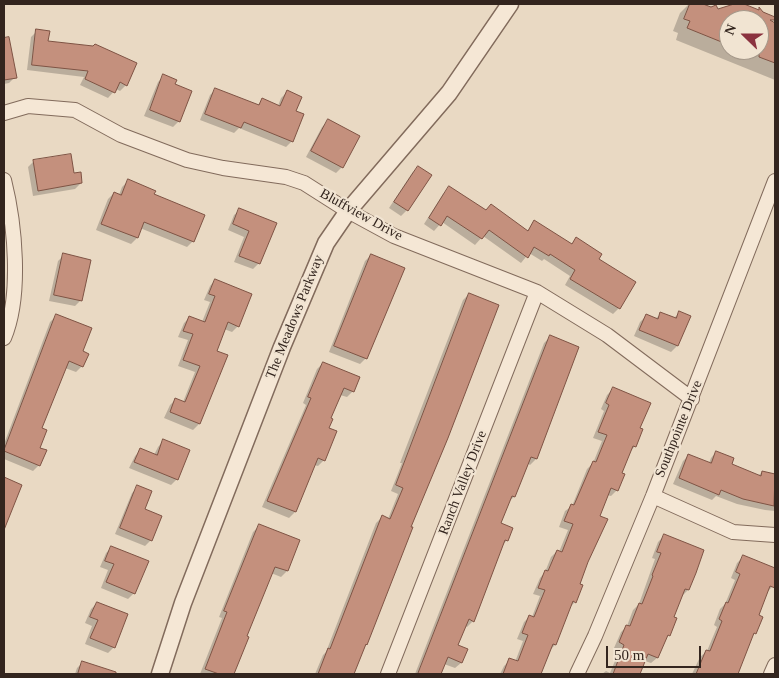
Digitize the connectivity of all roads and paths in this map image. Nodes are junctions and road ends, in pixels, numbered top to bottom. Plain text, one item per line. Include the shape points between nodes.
1 (510, 4) edge
2 (4, 113) edge
3 (4, 180) edge
4 (775, 180) edge
5 (348, 211) junction
6 (537, 292) junction
7 (4, 338) edge
8 (692, 399) junction
9 (653, 496) junction
10 (775, 535) edge
11 (775, 665) edge
12 (160, 674) edge
13 (388, 674) edge
14 (577, 674) edge
15 (772, 674) edge

1 - 5 street, The Meadows Parkway via 449,93
2 - 5 street, Bluffview Drive via 28,106 75,110 122,135 186,160 295,180
3 - 7 street via 11,209 15,285
4 - 8 street, Southpointe Drive
5 - 6 street, Bluffview Drive via 394,236
5 - 12 street, The Meadows Parkway via 326,243 282,347 183,603
6 - 8 street, Bluffview Drive via 607,335
6 - 13 street, Ranch Valley Drive
8 - 9 street, Southpointe Drive
9 - 10 street via 733,532
9 - 14 street, Southpointe Drive
11 - 15 street

